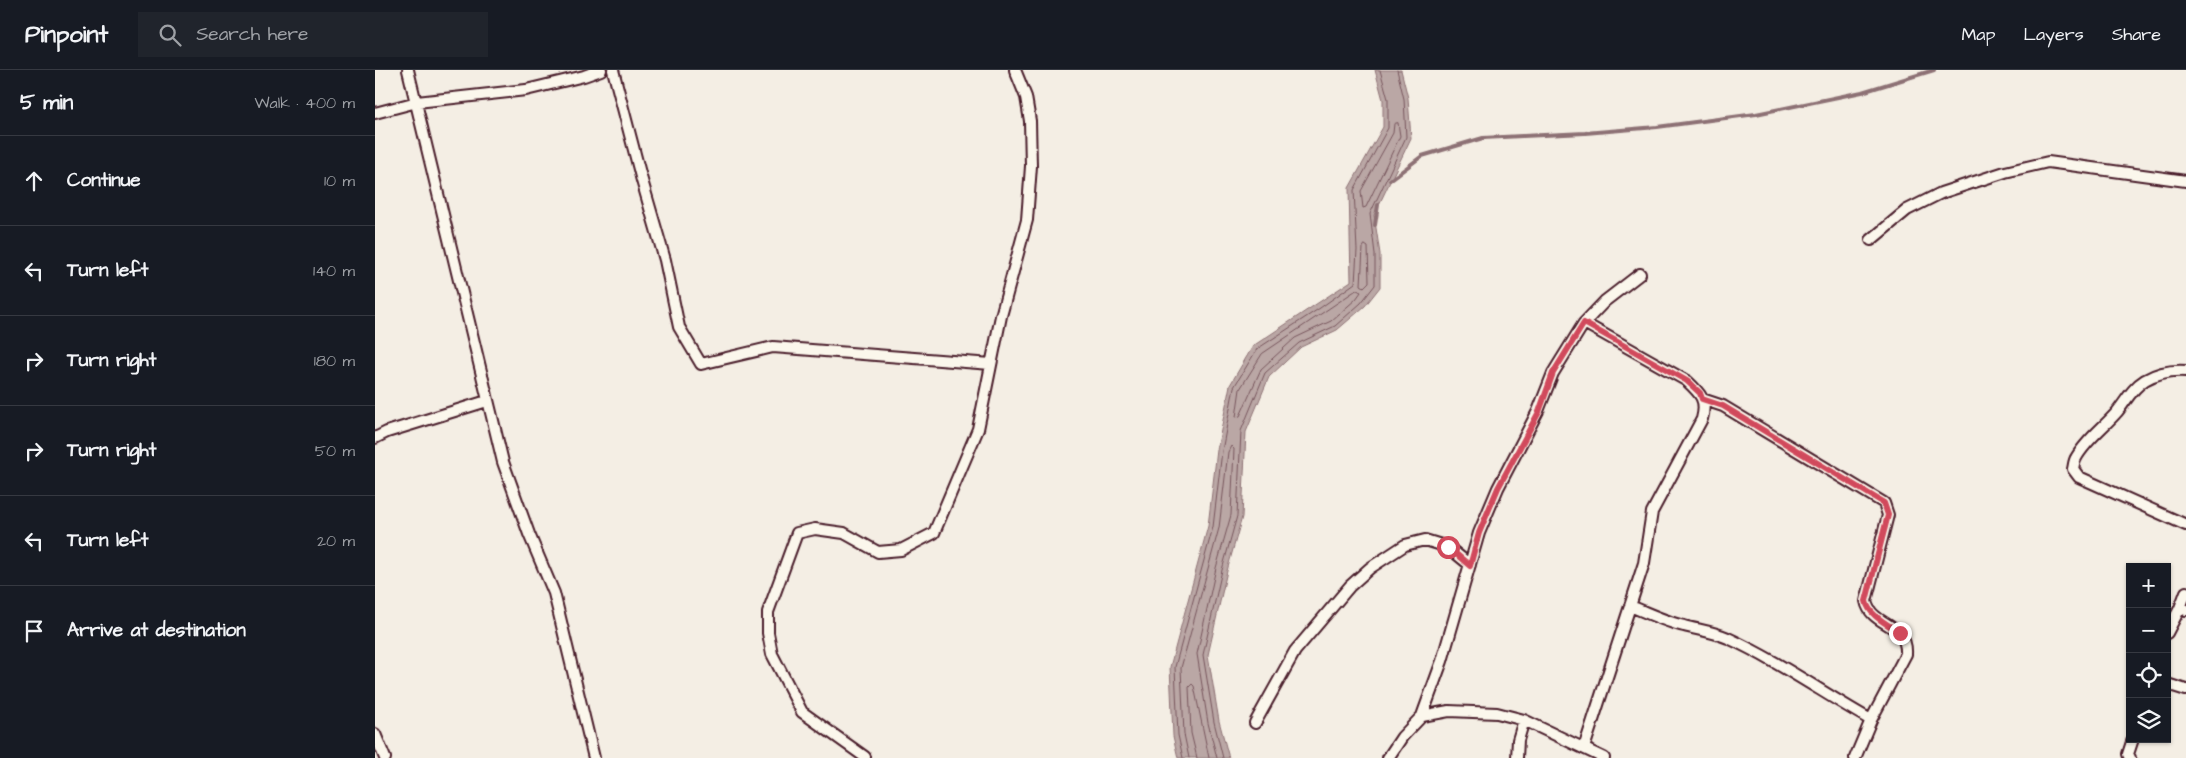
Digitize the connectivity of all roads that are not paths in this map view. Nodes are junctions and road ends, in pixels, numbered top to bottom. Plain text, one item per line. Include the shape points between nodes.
1 (408, 70) edge
2 (601, 70) edge
3 (613, 70) edge
4 (1015, 70) edge
5 (417, 102) junction
6 (375, 114) edge
7 (2186, 181) edge
8 (1871, 240) dead end
9 (1640, 274) dead end
10 (1584, 323) junction
11 (991, 364) junction
12 (2186, 371) edge
13 (1702, 399) junction
14 (487, 401) junction
15 (375, 438) edge
16 (2186, 525) edge
17 (1470, 566) junction
18 (2186, 592) edge
19 (1630, 606) junction
20 (2183, 609) edge
21 (2171, 627) edge
22 (2171, 685) edge
23 (2186, 690) edge
24 (1423, 716) junction
25 (1524, 720) junction
26 (1871, 720) junction
27 (1255, 723) dead end
28 (375, 734) edge
29 (2132, 743) edge
30 (1584, 748) junction
31 (865, 757) dead end
32 (385, 758) edge
33 (594, 758) edge
34 (1388, 758) edge
35 (1517, 758) edge
36 (1604, 758) edge
37 (1855, 758) edge
38 (2130, 758) edge

1 - 5 street
2 - 5 street via 526,90
3 - 11 street via 665,260 679,327 701,364 773,347
4 - 11 street via 1026,97 1030,121 1027,220
5 - 6 street
5 - 14 street
7 - 8 street via 2048,162 1941,193 1907,210
9 - 10 street via 1605,301
10 - 13 street via 1687,381
10 - 17 street via 1553,373 1539,412 1498,488 1479,533
11 - 31 street via 978,428 934,533 901,550 878,552 844,533 815,529 797,533 768,612 771,654 802,712
12 - 16 street via 2159,374 2133,390 2119,410 2087,443 2075,459 2073,469 2079,477
13 - 19 street via 1705,407 1702,419 1652,512 1644,563
13 - 26 street via 1723,406 1884,503 1887,508 1867,608 1900,633 1907,643 1906,654
14 - 15 street
14 - 33 street via 503,462 553,594
17 - 24 street
17 - 27 street via 1448,547 1425,540 1405,545 1371,568 1350,586 1295,651
18 - 20 street
19 - 26 street via 1683,626 1726,637 1759,653
19 - 30 street
20 - 21 street
22 - 23 street
24 - 25 street via 1449,711 1497,713
24 - 34 street via 1402,737
25 - 30 street
25 - 35 street
26 - 37 street
28 - 32 street
29 - 38 street
30 - 36 street

